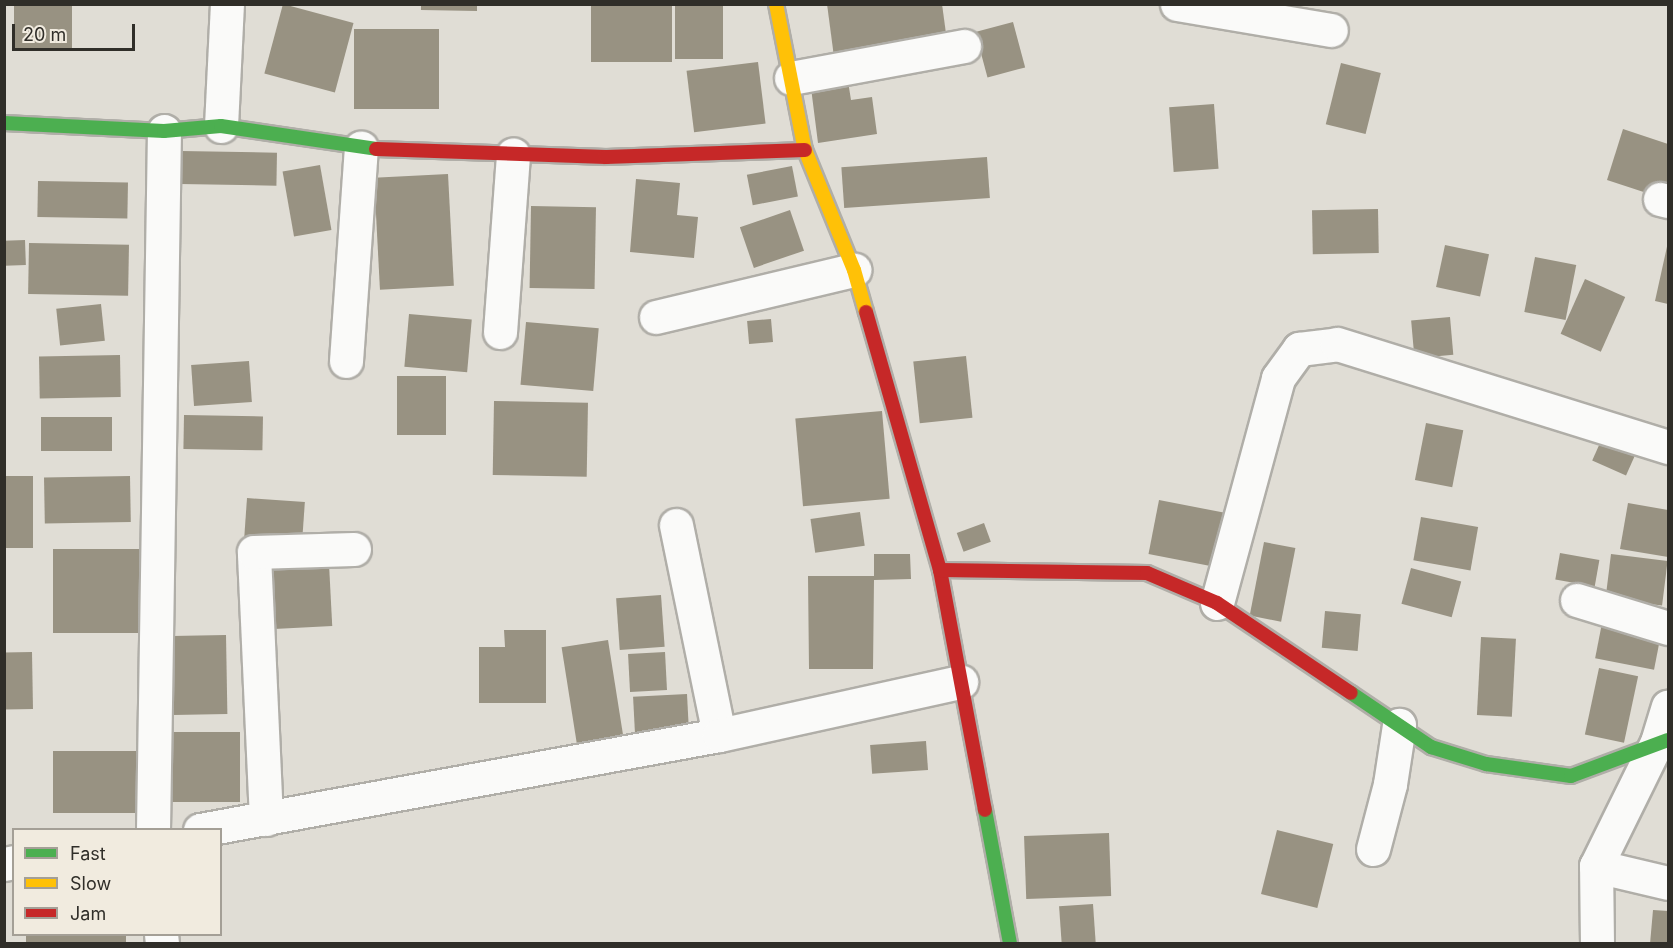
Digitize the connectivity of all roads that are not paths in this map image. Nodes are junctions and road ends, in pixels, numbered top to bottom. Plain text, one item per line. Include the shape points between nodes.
1 (227, 4) edge
2 (776, 4) edge
3 (1177, 4) edge
4 (1330, 30) dead end
5 (964, 46) dead end
6 (791, 78) junction
7 (4, 123) edge
8 (221, 126) junction
9 (164, 131) junction
10 (362, 148) junction
11 (806, 150) junction
12 (513, 154) junction
13 (854, 270) junction
14 (656, 317) dead end
15 (500, 332) dead end
16 (346, 361) dead end
17 (1668, 447) edge
18 (676, 525) dead end
19 (354, 549) dead end
20 (940, 570) junction
21 (1577, 600) dead end
22 (1217, 603) junction
23 (1668, 628) edge
24 (961, 682) junction
25 (1668, 707) edge
26 (1399, 725) junction
27 (719, 735) junction
28 (1663, 741) edge
29 (266, 819) junction
30 (153, 828) edge
31 (212, 828) edge
32 (1373, 849) dead end
33 (1596, 866) junction
34 (1668, 883) edge
35 (1010, 944) edge
36 (1597, 944) edge

1 - 8 street
2 - 6 street
3 - 4 street
5 - 6 street
6 - 11 street
7 - 9 street
8 - 9 street
8 - 10 street
9 - 30 street
10 - 12 street
10 - 16 street
11 - 12 street via 606,157
11 - 13 street
12 - 15 street
13 - 14 street
13 - 20 street
17 - 22 street via 1337,344 1299,349 1278,378
18 - 27 street
19 - 29 street via 254,552
20 - 22 street via 1147,573
20 - 24 street
21 - 23 street
22 - 26 street
24 - 27 street
24 - 35 street
25 - 28 street
26 - 28 street via 1431,747 1486,764 1571,776
26 - 32 street via 1390,784
27 - 29 street
28 - 33 street
29 - 31 street
33 - 34 street
33 - 36 street

